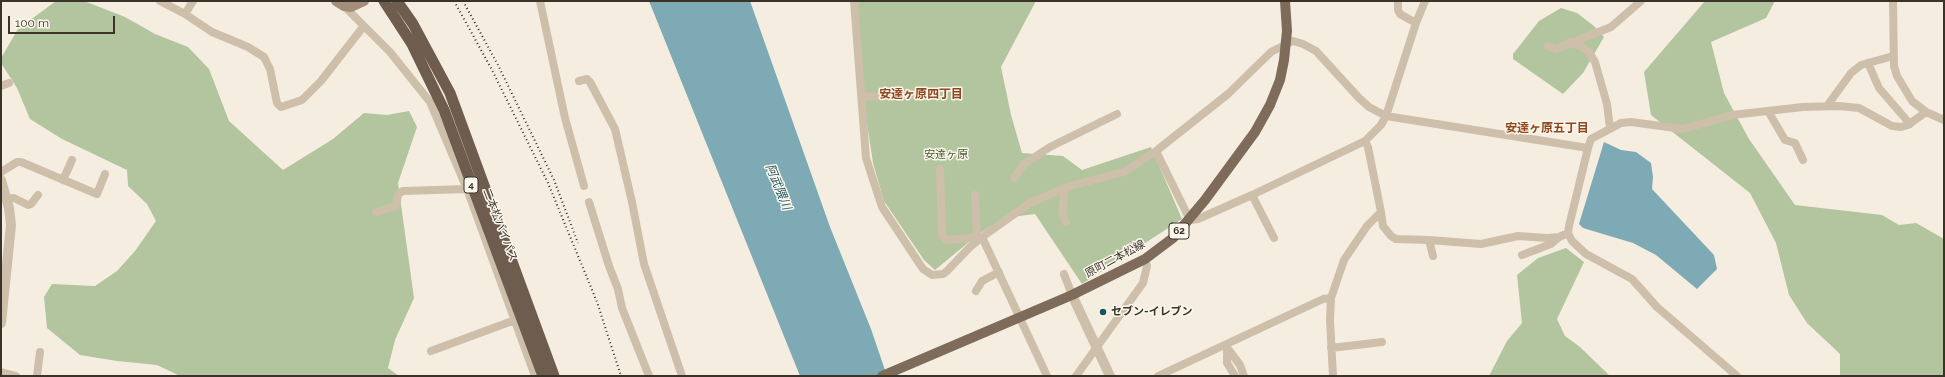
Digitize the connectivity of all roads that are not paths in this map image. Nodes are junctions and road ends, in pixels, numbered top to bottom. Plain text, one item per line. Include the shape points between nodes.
1 (160, 1) edge
2 (193, 1) edge
3 (364, 1) edge
4 (384, 1) edge
5 (396, 1) edge
6 (540, 1) edge
7 (854, 1) edge
8 (1285, 1) edge
9 (1398, 1) edge
10 (1425, 1) edge
11 (1641, 1) edge
12 (1893, 1) edge
13 (340, 3) edge
14 (185, 14) junction
15 (1416, 23) junction
16 (363, 27) junction
17 (1570, 42) junction
18 (1286, 43) junction
19 (1548, 46) dead end
20 (1894, 56) junction
21 (1868, 63) junction
22 (579, 81) dead end
23 (915, 95) dead end
24 (862, 97) junction
25 (1828, 106) junction
26 (1768, 111) junction
27 (1926, 112) junction
28 (1117, 114) dead end
29 (1386, 116) junction
30 (1944, 120) edge
31 (1910, 124) junction
32 (1610, 128) junction
33 (1365, 141) junction
34 (1588, 148) junction
35 (1156, 151) junction
36 (72, 160) dead end
37 (1803, 160) dead end
38 (940, 169) dead end
39 (1, 172) edge
40 (105, 174) dead end
41 (1014, 178) dead end
42 (1, 180) edge
43 (63, 180) junction
44 (584, 186) dead end
45 (1065, 188) junction
46 (467, 189) junction
47 (38, 195) dead end
48 (975, 195) dead end
49 (1252, 195) junction
50 (7, 199) junction
51 (589, 202) dead end
52 (376, 212) dead end
53 (1381, 212) junction
54 (1190, 220) junction
55 (1066, 222) dead end
56 (1568, 234) junction
57 (979, 237) junction
58 (1559, 237) junction
59 (1274, 238) dead end
60 (1429, 240) junction
61 (1522, 255) dead end
62 (1433, 256) dead end
63 (1145, 259) junction
64 (999, 272) junction
65 (1064, 274) dead end
66 (976, 291) dead end
67 (1072, 295) junction
68 (1331, 298) junction
69 (1020, 318) junction
70 (515, 320) junction
71 (1, 323) edge
72 (1382, 342) dead end
73 (1226, 347) junction
74 (1331, 348) junction
75 (1096, 349) junction
76 (431, 351) dead end
77 (40, 352) dead end
78 (1, 372) edge
79 (1175, 372) edge
80 (16, 376) edge
81 (37, 376) edge
82 (535, 376) edge
83 (543, 376) edge
84 (554, 376) edge
85 (649, 376) edge
86 (682, 376) edge
87 (882, 376) edge
88 (1047, 376) edge
89 (1076, 376) edge
90 (1110, 376) edge
91 (1158, 376) edge
92 (1235, 376) edge
93 (1244, 376) edge
94 (1333, 376) edge
95 (1737, 376) edge

1 - 14 street
2 - 14 street
3 - 13 main road via 352,7
4 - 83 highway, 二本松バイパス / 4 via 412,44 444,110
5 - 84 highway, 二本松バイパス / 4 via 413,24 450,92
6 - 44 street via 565,118
7 - 24 street
8 - 18 main road, 原町二本松線 / 62
9 - 15 street via 1400,14
10 - 15 street
11 - 17 street via 1611,27
12 - 20 street
13 - 16 street
14 - 16 street via 212,32 248,47 264,58 270,69 277,103 281,107 302,100 321,81
15 - 29 street
16 - 46 street via 390,52 430,102
17 - 19 street via 1556,49
17 - 32 street via 1589,52 1595,62 1607,104
18 - 29 street via 1292,41 1316,51 1359,98
18 - 35 street via 1271,52 1228,94
18 - 54 main road, 原町二本松線 / 62 via 1280,80 1263,118
20 - 21 street
20 - 27 street via 1894,66 1903,87 1912,101
21 - 25 street via 1851,73
21 - 31 street via 1879,88
22 - 86 street via 587,79 590,82 614,129 644,264
23 - 24 street
24 - 57 street via 866,158 881,205 923,268 932,275 943,274
25 - 26 street
25 - 31 street via 1858,108 1892,126
26 - 32 street via 1732,115 1683,129 1631,122
26 - 37 street via 1785,140 1794,143
27 - 30 street
27 - 31 street
28 - 41 street via 1050,147 1024,164
29 - 33 street
29 - 34 street
32 - 34 street via 1592,138
33 - 49 street
33 - 53 street
34 - 56 street
35 - 45 street via 1124,172
35 - 54 street
36 - 43 street
38 - 57 street via 942,236 947,240
39 - 43 street via 20,162
40 - 43 street via 97,194
42 - 50 street
45 - 55 street via 1062,214
45 - 57 street via 1030,203
46 - 52 street via 403,191 398,194 396,206
46 - 70 street
47 - 50 street via 32,204 28,205 14,198
48 - 57 street
49 - 54 street via 1198,219
49 - 59 street
50 - 71 street via 11,225
51 - 85 street via 618,288 622,308
53 - 60 street via 1383,226 1391,236
53 - 68 street via 1367,226 1344,260
54 - 63 main road, 原町二本松線 / 62 via 1165,245
56 - 58 street
56 - 95 street via 1577,247 1586,254 1632,279 1657,307
57 - 64 street
58 - 60 street via 1518,236 1481,244
58 - 61 street via 1551,244
60 - 62 street
63 - 67 main road, 原町二本松線 / 62
63 - 75 street via 1147,266 1143,283
64 - 66 street via 982,281
64 - 69 street
65 - 67 street
67 - 69 main road, 原町二本松線 / 62
67 - 75 street
68 - 73 street via 1323,299
68 - 74 street
69 - 87 main road, 原町二本松線 / 62
69 - 88 street
70 - 76 street
70 - 82 street
72 - 74 street
73 - 79 street
73 - 92 street via 1227,363
73 - 93 street via 1240,365
74 - 94 street
75 - 89 street
75 - 90 street
77 - 81 street
78 - 80 street
79 - 91 street

